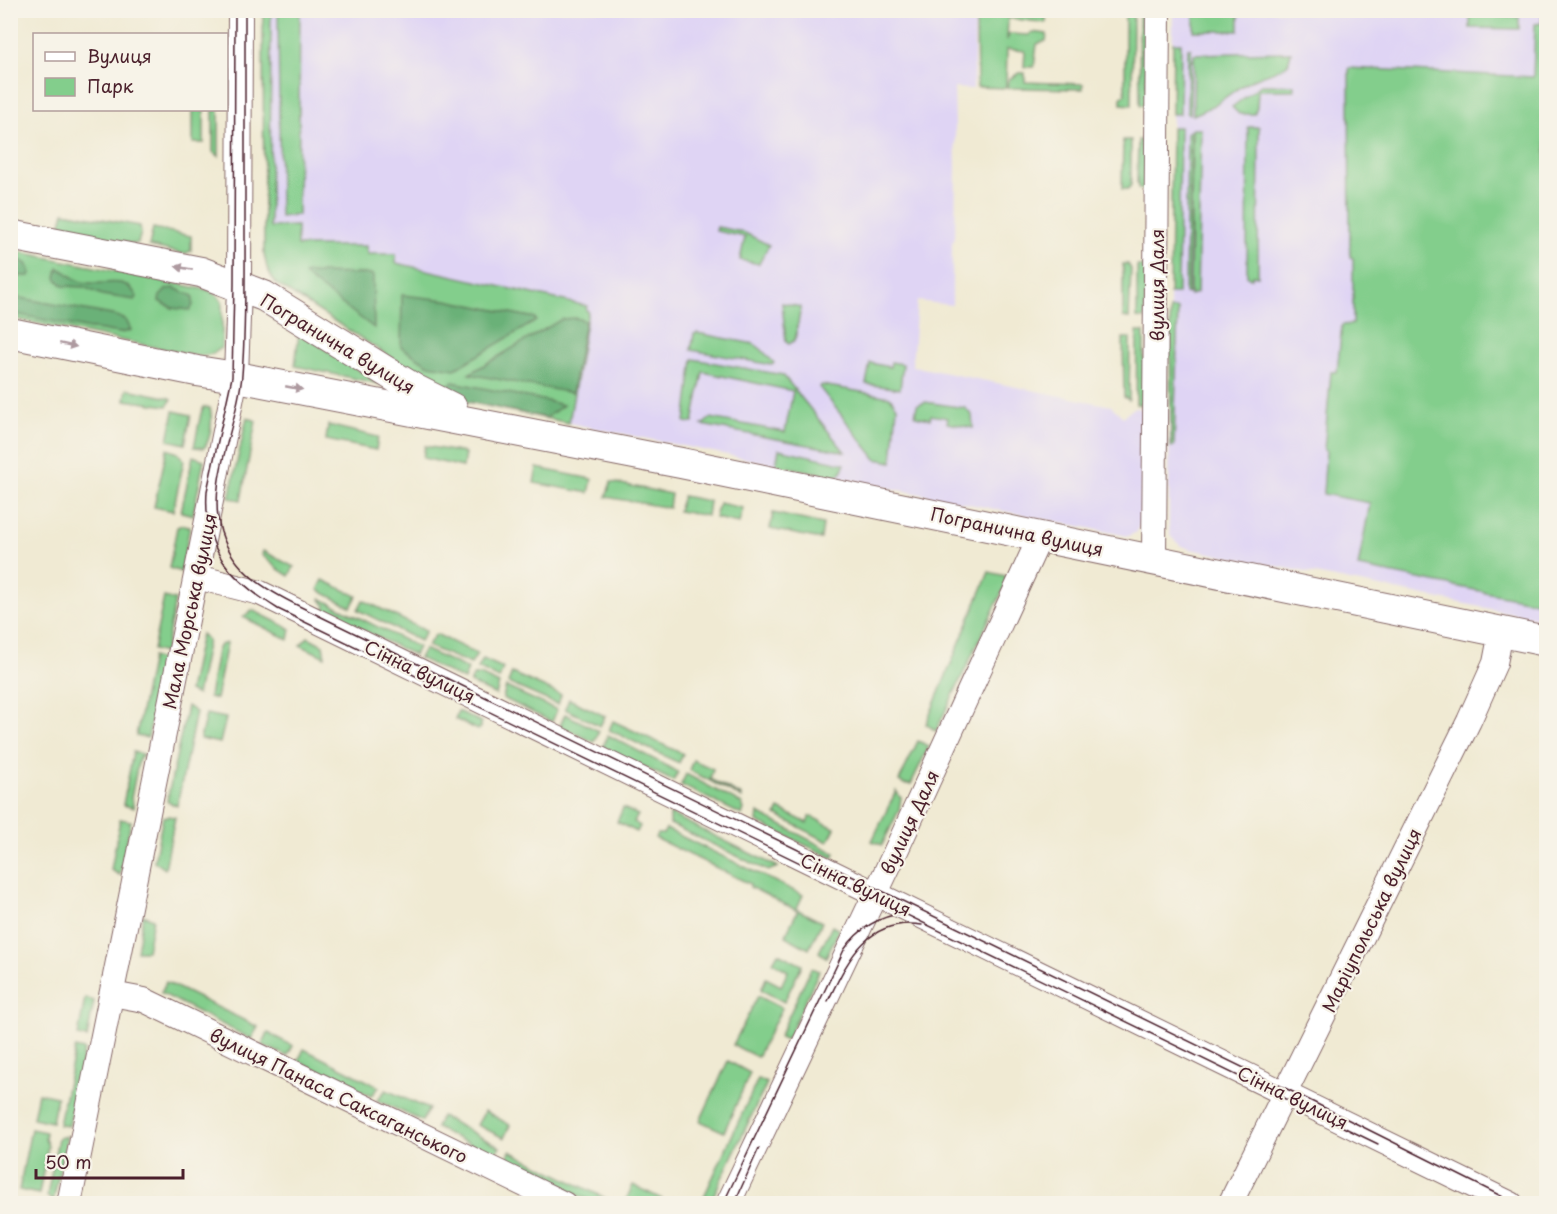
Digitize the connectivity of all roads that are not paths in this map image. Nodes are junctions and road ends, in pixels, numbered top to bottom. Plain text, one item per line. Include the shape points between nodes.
1 (240, 10) edge
2 (1158, 10) edge
3 (10, 235) edge
4 (239, 287) junction
5 (10, 333) edge
6 (236, 377) junction
7 (486, 424) junction
8 (1040, 537) junction
9 (1154, 560) junction
10 (197, 577) junction
11 (1501, 632) junction
12 (1546, 641) edge
13 (875, 894) junction
14 (112, 994) junction
15 (1285, 1093) junction
16 (69, 1203) edge
17 (564, 1203) edge
18 (728, 1203) edge
19 (1230, 1203) edge
20 (1511, 1203) edge

1 - 4 street, Мала Морська вулиця
2 - 9 street, вулиця Даля
4 -> 3 main road, Погранична вулиця via 201,272
4 - 6 street, Мала Морська вулиця
4 - 7 main road, Погранична вулиця via 264,296 416,390
5 -> 6 main road, Погранична вулиця
6 -> 7 main road, Погранична вулиця
6 - 10 street, Мала Морська вулиця
7 - 8 main road, Погранична вулиця
8 - 9 main road, Погранична вулиця
8 - 13 street, вулиця Даля
9 - 11 main road, Погранична вулиця
10 - 13 street, Сінна вулиця via 260,593
10 - 14 street, Мала Морська вулиця
11 - 12 main road, Погранична вулиця
11 - 15 street, Маріупольська вулиця via 1495,663 1472,714
13 - 15 street, Сінна вулиця
13 - 18 street, вулиця Даля
14 - 16 street, Мала Морська вулиця
14 - 17 street, вулиця Панаса Саксаганського via 144,1000
15 - 19 street, Маріупольська вулиця
15 - 20 street, Сінна вулиця

